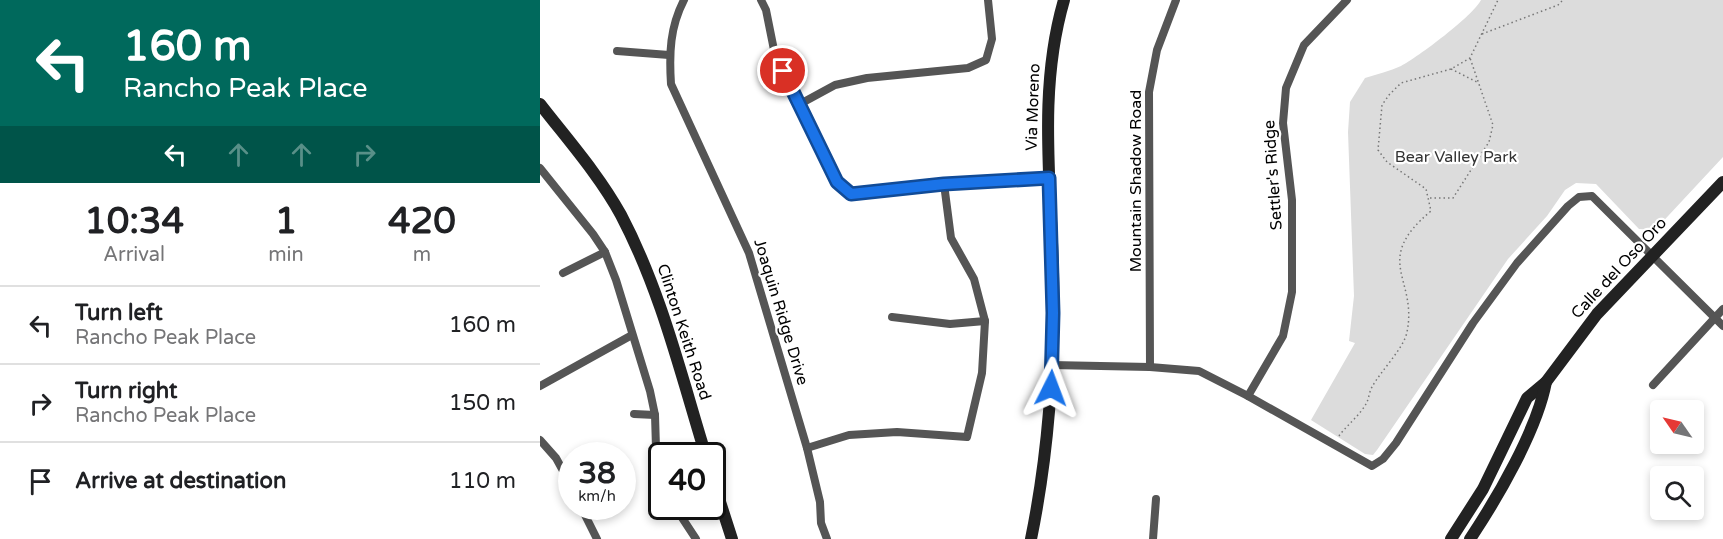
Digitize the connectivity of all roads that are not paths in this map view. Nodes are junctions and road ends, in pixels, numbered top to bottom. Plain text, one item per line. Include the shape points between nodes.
1 (684, 0) edge
2 (761, 0) edge
3 (988, 0) edge
4 (1064, 0) edge
5 (1176, 0) edge
6 (1347, 0) edge
7 (617, 51) dead end
8 (669, 55) junction
9 (540, 104) edge
10 (800, 104) junction
11 (540, 168) edge
12 (1049, 178) junction
13 (1723, 182) edge
14 (944, 184) junction
15 (605, 252) junction
16 (1653, 255) junction
17 (563, 273) dead end
18 (1723, 309) edge
19 (892, 317) dead end
20 (1714, 318) junction
21 (985, 321) junction
22 (1723, 326) edge
23 (632, 335) junction
24 (1052, 365) junction
25 (1150, 367) junction
26 (1546, 382) junction
27 (1653, 385) dead end
28 (540, 386) edge
29 (1248, 396) junction
30 (634, 414) dead end
31 (655, 415) junction
32 (540, 440) edge
33 (656, 442) edge
34 (702, 442) edge
35 (807, 448) junction
36 (558, 462) edge
37 (1156, 499) dead end
38 (588, 520) edge
39 (684, 520) edge
40 (726, 520) edge
41 (597, 539) edge
42 (696, 539) edge
43 (732, 539) edge
44 (827, 539) edge
45 (1031, 539) edge
46 (1153, 539) edge
47 (1451, 539) edge
48 (1470, 539) edge

1 - 8 street, Joaquin Ridge Drive via 674,19
2 - 10 street via 775,55
3 - 10 street via 992,39 986,60 968,68 835,85
4 - 12 main road, Via Moreno via 1050,64
5 - 25 street, Mountain Shadow Road via 1156,50 1149,92
6 - 29 street, Settler's Ridge via 1304,45 1286,88 1283,123 1292,200 1292,292 1282,336
7 - 8 street
8 - 35 street, Joaquin Ridge Drive via 671,84 749,253
9 - 34 main road, Clinton Keith Road via 620,213 643,260
10 - 14 street via 837,182 851,194
11 - 15 street
12 - 14 street
12 - 24 main road, Via Moreno
13 - 16 main road, Calle del Oso Oro
14 - 21 street via 951,238 974,279
15 - 17 street
15 - 23 street
16 - 20 street
16 - 26 main road, Calle del Oso Oro via 1591,321
16 - 29 street via 1592,196 1579,197 1517,263 1473,323 1396,443 1372,466
18 - 20 street
19 - 21 street via 950,324
20 - 22 street
20 - 27 street
21 - 35 street via 982,373 967,437 897,432 849,435
23 - 28 street
23 - 31 street
24 - 25 street
24 - 45 main road, Via Moreno via 1043,479
25 - 29 street via 1199,372
26 - 47 main road, Calle del Oso Oro via 1527,398 1483,489
26 - 48 main road, Calle del Oso Oro via 1542,404 1490,510
30 - 31 street
31 - 33 street
32 - 36 street
35 - 44 street, Joaquin Ridge Drive
37 - 46 street
38 - 41 street
39 - 42 street
40 - 43 main road

